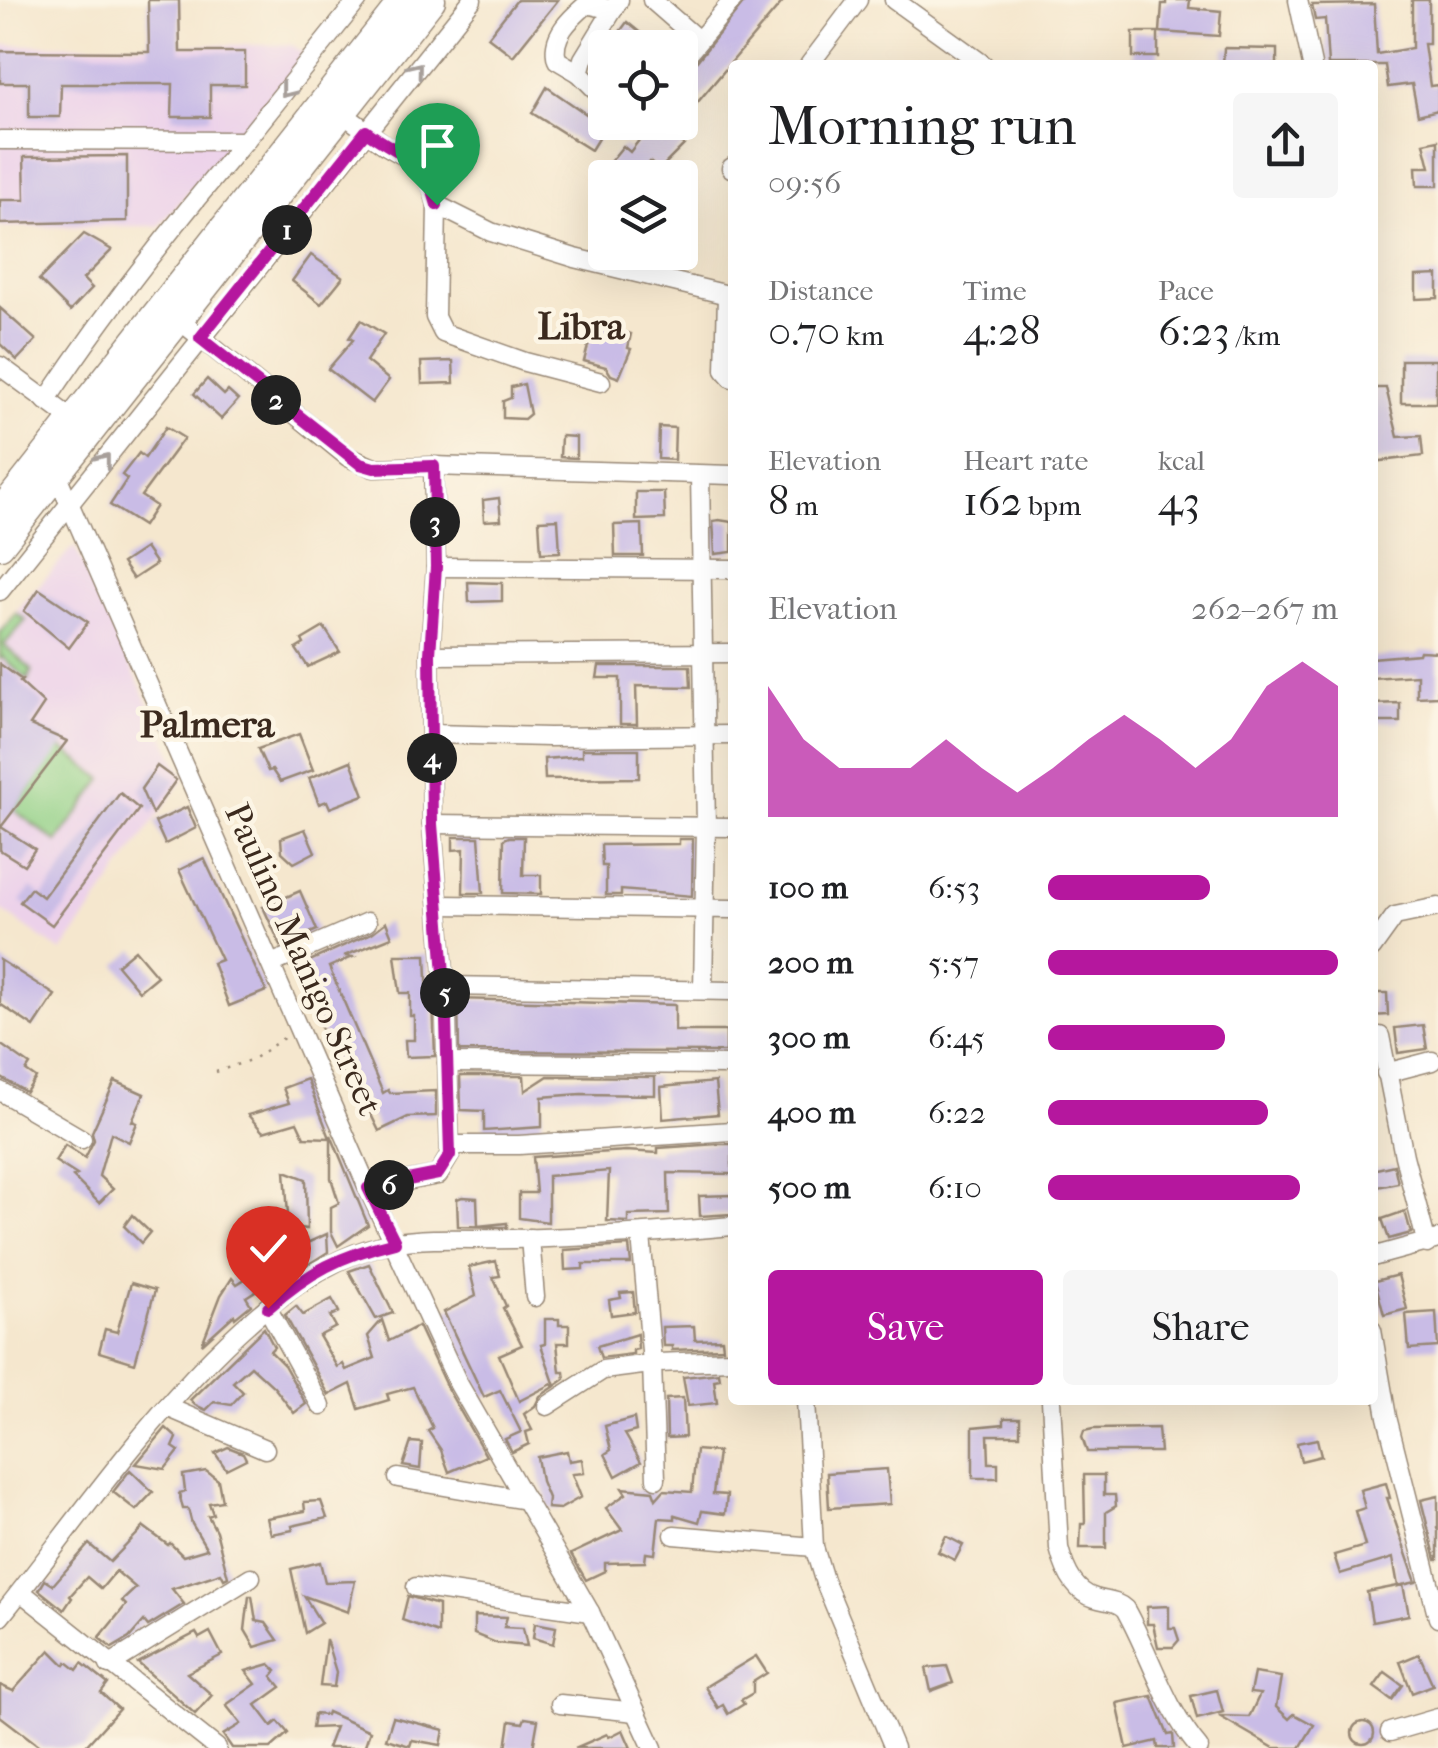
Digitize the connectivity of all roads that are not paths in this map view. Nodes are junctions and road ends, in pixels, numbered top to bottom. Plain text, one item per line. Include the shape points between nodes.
1 (358, 0) edge
2 (404, 0) edge
3 (431, 0) edge
4 (472, 0) edge
5 (652, 0) edge
6 (733, 0) edge
7 (858, 0) edge
8 (894, 0) edge
9 (1298, 0) edge
10 (616, 5) edge
11 (686, 30) edge
12 (698, 40) edge
13 (813, 60) edge
14 (977, 60) edge
15 (1311, 60) edge
16 (578, 72) junction
17 (588, 82) edge
18 (342, 114) junction
19 (259, 126) junction
20 (366, 131) junction
21 (0, 140) edge
22 (244, 141) junction
23 (288, 149) junction
24 (437, 205) junction
25 (728, 296) edge
26 (178, 319) junction
27 (728, 326) edge
28 (200, 338) junction
29 (0, 366) edge
30 (728, 373) edge
31 (601, 382) dead end
32 (46, 402) junction
33 (72, 419) junction
34 (434, 466) junction
35 (48, 468) junction
36 (700, 475) junction
37 (728, 475) edge
38 (69, 504) junction
39 (0, 513) edge
40 (0, 545) edge
41 (436, 567) junction
42 (702, 568) junction
43 (728, 569) edge
44 (0, 591) edge
45 (702, 653) junction
46 (728, 653) edge
47 (430, 654) junction
48 (432, 734) junction
49 (704, 734) junction
50 (728, 735) edge
51 (432, 824) junction
52 (706, 827) junction
53 (728, 827) edge
54 (440, 905) junction
55 (1438, 907) edge
56 (704, 909) junction
57 (728, 909) edge
58 (367, 922) dead end
59 (1378, 940) edge
60 (271, 964) junction
61 (445, 986) junction
62 (703, 989) junction
63 (728, 991) edge
64 (1380, 1036) dead end
65 (1432, 1062) dead end
66 (447, 1063) junction
67 (728, 1066) edge
68 (1386, 1074) junction
69 (0, 1091) edge
70 (728, 1130) edge
71 (82, 1139) dead end
72 (450, 1145) junction
73 (368, 1188) junction
74 (728, 1226) edge
75 (641, 1235) junction
76 (530, 1238) junction
77 (1432, 1241) edge
78 (395, 1242) junction
79 (1378, 1255) edge
80 (535, 1297) dead end
81 (268, 1308) junction
82 (728, 1360) edge
83 (652, 1363) junction
84 (1378, 1365) edge
85 (806, 1405) edge
86 (1051, 1405) edge
87 (321, 1406) dead end
88 (547, 1406) dead end
89 (167, 1407) junction
90 (265, 1449) dead end
91 (398, 1478) dead end
92 (656, 1478) dead end
93 (526, 1500) junction
94 (674, 1535) dead end
95 (814, 1547) junction
96 (251, 1577) dead end
97 (416, 1587) dead end
98 (21, 1592) junction
99 (590, 1612) junction
100 (0, 1618) edge
101 (1438, 1618) edge
102 (109, 1665) junction
103 (560, 1704) dead end
104 (636, 1712) junction
105 (1438, 1718) edge
106 (1390, 1732) dead end
107 (217, 1748) edge
108 (654, 1748) edge
109 (894, 1748) edge
110 (1198, 1748) edge

1 -> 19 street
2 - 23 highway
3 - 18 highway
20 -> 4 street
5 - 11 street
6 - 12 street
7 - 13 street
8 - 14 street
9 - 15 street
10 - 16 street
10 - 16 street via 587,4 565,23 554,50 557,60
16 - 17 street
18 - 20 street
18 - 26 highway
19 - 22 street
19 - 23 street
20 - 24 street via 418,164 430,178
20 - 28 street
21 - 22 street
22 - 32 street via 166,232
23 - 33 highway
24 - 25 street via 491,232
24 - 31 street via 435,317 443,333
26 - 28 street
26 - 35 highway
27 - 30 street
28 - 34 street via 360,464
38 -> 28 street
29 - 32 street
32 - 33 street
33 - 35 highway
34 - 36 street
34 - 41 street
35 - 38 street, Paulino Manigo Street
35 - 39 highway
35 - 40 highway
36 - 37 street
36 - 42 street
38 - 44 street
38 - 60 street, Paulino Manigo Street
41 - 42 street
41 - 47 street
42 - 43 street
42 - 45 street
45 - 46 street
45 - 47 street
45 - 49 street
47 - 48 street
48 - 49 street
48 - 51 street
49 - 50 street
49 - 52 street
51 - 52 street
51 - 54 street
52 - 53 street
52 - 56 street
54 - 56 street
54 - 61 street
55 - 59 street via 1395,916
56 - 57 street
56 - 62 street
58 - 60 street
60 - 73 street, Paulino Manigo Street
61 - 62 street
61 - 66 street
62 - 63 street
64 - 68 street
65 - 68 street
66 - 67 street
66 - 72 street
68 - 77 street
69 - 71 street
70 - 72 street
72 - 73 street via 438,1174
73 - 78 street, Paulino Manigo Street
74 - 75 street
75 - 76 street
75 - 83 street
76 - 78 street
76 - 80 street
77 - 79 street
78 - 81 street via 313,1272
78 - 93 street, Paulino Manigo Street via 458,1383
81 - 87 street
81 - 89 street
82 - 83 street
83 - 88 street via 603,1370
83 - 92 street
84 - 101 street
85 - 95 street
86 - 110 street via 1064,1567 1084,1594 1125,1609 1158,1684
89 - 90 street
89 - 98 street
91 - 93 street
93 - 99 street, Paulino Manigo Street
94 - 95 street
95 - 109 street
96 - 102 street
97 - 99 street
98 - 100 street
98 - 102 street
99 - 104 street, Paulino Manigo Street
102 - 107 street
103 - 104 street
104 - 108 street, Paulino Manigo Street
105 - 106 street

